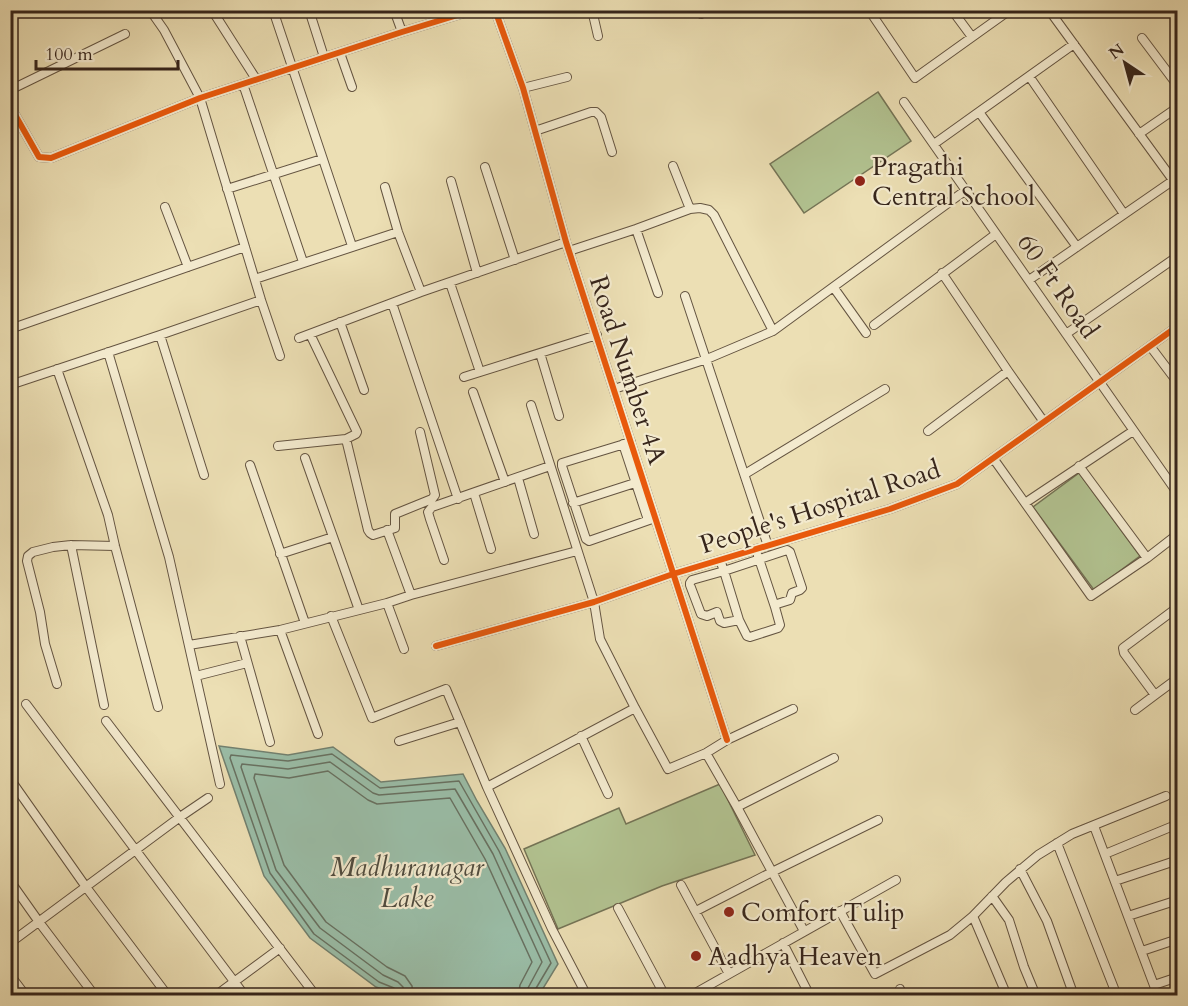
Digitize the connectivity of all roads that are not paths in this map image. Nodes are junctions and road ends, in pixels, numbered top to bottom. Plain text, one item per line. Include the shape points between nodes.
1 (150, 10) edge
2 (212, 10) edge
3 (273, 10) edge
4 (309, 10) edge
5 (394, 10) edge
6 (474, 10) edge
7 (495, 10) edge
8 (592, 10) edge
9 (699, 10) edge
10 (706, 10) edge
11 (869, 10) edge
12 (952, 10) edge
13 (1010, 10) edge
14 (1049, 10) edge
15 (465, 12) edge
16 (402, 32) junction
17 (125, 34) dead end
18 (598, 36) dead end
19 (972, 37) junction
20 (1142, 38) dead end
21 (1074, 44) junction
22 (340, 53) junction
23 (324, 57) junction
24 (292, 67) junction
25 (1029, 76) junction
26 (567, 77) dead end
27 (256, 79) junction
28 (243, 84) junction
29 (1178, 86) edge
30 (352, 87) dead end
31 (523, 88) junction
32 (10, 90) edge
33 (200, 98) junction
34 (904, 102) dead end
35 (10, 106) edge
36 (1178, 107) edge
37 (979, 112) junction
38 (535, 130) junction
39 (1139, 134) junction
40 (934, 144) junction
41 (612, 152) dead end
42 (322, 159) junction
43 (673, 166) dead end
44 (485, 167) dead end
45 (273, 174) junction
46 (451, 181) dead end
47 (1176, 182) edge
48 (385, 187) dead end
49 (227, 189) junction
50 (966, 190) junction
51 (165, 207) dead end
52 (690, 209) junction
53 (1124, 214) junction
54 (636, 229) junction
55 (398, 232) junction
56 (996, 234) junction
57 (566, 242) junction
58 (351, 246) junction
59 (245, 247) junction
60 (1077, 247) junction
61 (569, 251) junction
62 (1178, 256) edge
63 (515, 260) junction
64 (303, 262) junction
65 (188, 267) junction
66 (477, 273) junction
67 (942, 273) junction
68 (255, 279) junction
69 (1029, 280) junction
70 (450, 282) junction
71 (834, 288) junction
72 (421, 292) junction
73 (658, 293) dead end
74 (686, 296) dead end
75 (261, 300) junction
76 (392, 303) junction
77 (340, 322) junction
78 (874, 325) dead end
79 (1178, 326) edge
80 (10, 329) edge
81 (773, 331) junction
82 (866, 333) dead end
83 (310, 334) junction
84 (1066, 334) junction
85 (160, 335) junction
86 (597, 335) junction
87 (299, 338) dead end
88 (1150, 346) junction
89 (108, 352) junction
90 (540, 353) junction
91 (280, 356) dead end
92 (707, 359) junction
93 (57, 369) junction
94 (1008, 371) junction
95 (480, 372) junction
96 (464, 377) dead end
97 (1100, 382) junction
98 (1178, 383) edge
99 (10, 385) edge
100 (614, 389) junction
101 (885, 389) dead end
102 (364, 390) dead end
103 (473, 392) dead end
104 (531, 405) dead end
105 (559, 416) dead end
106 (1044, 422) junction
107 (928, 431) dead end
108 (1133, 431) junction
109 (420, 432) dead end
110 (346, 439) junction
111 (627, 443) junction
112 (278, 446) dead end
113 (305, 458) dead end
114 (993, 458) junction
115 (250, 465) dead end
116 (550, 466) junction
117 (1079, 466) junction
118 (745, 474) junction
119 (204, 476) dead end
120 (518, 478) junction
121 (505, 482) junction
122 (639, 482) junction
123 (474, 493) junction
124 (1178, 494) edge
125 (459, 499) junction
126 (573, 502) junction
127 (1024, 503) junction
128 (651, 519) junction
129 (387, 530) junction
130 (534, 534) dead end
131 (1178, 534) edge
132 (333, 537) junction
133 (71, 545) junction
134 (115, 546) junction
135 (768, 546) junction
136 (491, 549) dead end
137 (756, 549) junction
138 (577, 551) junction
139 (280, 554) junction
140 (1147, 558) junction
141 (759, 559) junction
142 (444, 560) dead end
143 (720, 560) junction
144 (724, 571) junction
145 (673, 574) junction
146 (411, 595) junction
147 (594, 602) junction
148 (387, 603) junction
149 (775, 607) junction
150 (1178, 607) edge
151 (359, 610) junction
152 (331, 616) junction
153 (739, 620) junction
154 (305, 623) junction
155 (280, 630) junction
156 (240, 636) junction
157 (189, 645) junction
158 (436, 646) dead end
159 (404, 649) dead end
160 (247, 663) junction
161 (196, 676) junction
162 (1178, 678) edge
163 (57, 684) dead end
164 (1155, 695) junction
165 (26, 704) dead end
166 (104, 705) dead end
167 (158, 707) dead end
168 (635, 708) junction
169 (794, 709) dead end
170 (1135, 710) dead end
171 (106, 721) dead end
172 (460, 722) junction
173 (318, 734) dead end
174 (581, 736) junction
175 (727, 740) junction
176 (399, 741) dead end
177 (270, 742) dead end
178 (706, 753) junction
179 (834, 758) dead end
180 (10, 779) edge
181 (220, 784) dead end
182 (487, 787) junction
183 (608, 794) dead end
184 (1166, 796) dead end
185 (208, 798) dead end
186 (737, 807) junction
187 (180, 817) junction
188 (878, 819) dead end
189 (1178, 824) edge
190 (1094, 826) junction
191 (1057, 843) junction
192 (135, 850) junction
193 (1105, 854) junction
194 (1178, 860) edge
195 (1020, 869) junction
196 (772, 872) junction
197 (896, 880) dead end
198 (10, 881) edge
199 (1115, 881) junction
200 (681, 885) dead end
201 (86, 887) junction
202 (992, 896) junction
203 (1178, 900) edge
204 (618, 908) dead end
205 (696, 911) junction
206 (840, 911) junction
207 (973, 916) junction
208 (1128, 916) junction
209 (39, 922) junction
210 (804, 932) junction
211 (1178, 939) edge
212 (10, 943) edge
213 (783, 943) junction
214 (280, 948) junction
215 (1142, 951) junction
216 (729, 974) junction
217 (10, 975) edge
218 (1178, 977) edge
219 (234, 981) junction
220 (1154, 985) junction
221 (26, 996) edge
222 (94, 996) edge
223 (168, 996) edge
224 (215, 996) edge
225 (245, 996) edge
226 (316, 996) edge
227 (587, 996) edge
228 (664, 996) edge
229 (690, 996) edge
230 (810, 996) edge
231 (1006, 996) edge
232 (1036, 996) edge
233 (1074, 996) edge
234 (1117, 996) edge
235 (1158, 996) edge

1 - 33 street
2 - 27 street
3 - 24 street
4 - 23 street
5 - 16 street
6 - 15 street
7 - 31 street, Road Number 4A
8 - 18 street
9 - 10 street via 701,14
11 - 19 street via 915,78
12 - 19 street
13 - 19 street
14 - 21 street
15 - 16 street
16 - 22 street
17 - 32 street
20 - 29 street
21 - 25 street
21 - 39 street
22 - 23 street
22 - 30 street
23 - 24 street
24 - 27 street
24 - 42 street
25 - 37 street
25 - 53 street
26 - 31 street
27 - 28 street
28 - 33 street
28 - 45 street
31 - 38 street, Road Number 4A
33 - 35 street via 51,158 39,157
33 - 49 street
34 - 40 street, 60 Ft Road
36 - 39 street
37 - 40 street
37 - 60 street
38 - 41 street via 596,112
38 - 57 street, Road Number 4A
39 - 47 street
40 - 50 street, 60 Ft Road
42 - 45 street
42 - 58 street
43 - 52 street
44 - 63 street
45 - 49 street
45 - 64 street
46 - 66 street
47 - 53 street
48 - 55 street
49 - 59 street
50 - 56 street, 60 Ft Road
50 - 71 street
51 - 65 street
52 - 54 street
52 - 81 street via 709,210 714,215
53 - 60 street
54 - 61 street
54 - 73 street
55 - 58 street
55 - 72 street
56 - 67 street
56 - 69 street, 60 Ft Road
57 - 61 street, Road Number 4A
57 - 63 street
58 - 64 street
59 - 65 street
59 - 68 street
60 - 69 street
61 - 86 street, Road Number 4A
62 - 84 street
63 - 66 street
64 - 68 street
65 - 80 street
66 - 70 street
67 - 78 street
67 - 94 street
68 - 75 street
69 - 84 street, 60 Ft Road
70 - 72 street
70 - 95 street
71 - 81 street
71 - 82 street
72 - 76 street
74 - 92 street
75 - 85 street
75 - 91 street
76 - 77 street
76 - 125 street
77 - 83 street
77 - 102 street
79 - 88 street, People's Hospital Road
81 - 92 street
83 - 87 street
83 - 110 street via 357,432
84 - 97 street, 60 Ft Road
85 - 89 street
85 - 119 street
86 - 90 street
86 - 100 street, Road Number 4A
88 - 97 street, People's Hospital Road
88 - 98 street
89 - 93 street
89 - 157 street via 169,557
90 - 95 street
90 - 105 street
92 - 100 street
92 - 118 street
93 - 99 street
93 - 134 street via 108,515
94 - 106 street
94 - 107 street
95 - 96 street
97 - 106 street, People's Hospital Road
97 - 108 street, 60 Ft Road
100 - 111 street, Road Number 4A
101 - 118 street
103 - 121 street
104 - 116 street
106 - 114 street, People's Hospital Road
108 - 117 street
108 - 124 street, 60 Ft Road
109 - 129 street via 435,495 395,514 395,528
110 - 112 street
110 - 129 street via 368,530 373,534
111 - 122 street, Road Number 4A
111 - 126 street via 562,463
113 - 132 street
114 - 127 street
114 - 135 street, People's Hospital Road via 957,484
115 - 139 street
116 - 120 street
116 - 138 street
117 - 127 street
117 - 140 street
118 - 135 street
120 - 121 street
120 - 130 street
121 - 123 street
122 - 126 street
122 - 128 street, Road Number 4A
123 - 125 street
123 - 136 street
125 - 142 street via 432,507 428,512
126 - 128 street via 589,541
127 - 140 street via 1090,596
128 - 145 street, Road Number 4A
129 - 146 street
131 - 140 street
132 - 139 street
132 - 151 street
133 - 134 street
133 - 163 street via 33,552 27,561
133 - 166 street
134 - 167 street
135 - 137 street, People's Hospital Road
137 - 141 street
137 - 143 street, People's Hospital Road
138 - 146 street
138 - 147 street
139 - 154 street
141 - 144 street
141 - 149 street
141 - 149 street via 789,550 802,589
143 - 144 street
143 - 145 street, People's Hospital Road
144 - 153 street
144 - 153 street via 692,580 690,585 701,614 717,612 724,623
145 - 147 street, People's Hospital Road
145 - 175 street, Road Number 4A
146 - 148 street
147 - 158 street, People's Hospital Road
147 - 168 street via 600,639
148 - 151 street
148 - 159 street
149 - 153 street via 778,628 750,637
150 - 164 street via 1123,648
151 - 152 street
152 - 154 street
152 - 172 street via 372,718 446,689
154 - 155 street
155 - 156 street
155 - 173 street
156 - 157 street
156 - 160 street
157 - 161 street
160 - 161 street
160 - 177 street
161 - 181 street
162 - 164 street
164 - 170 street
165 - 192 street
168 - 174 street
168 - 178 street via 668,769
169 - 175 street
171 - 187 street
172 - 176 street
172 - 182 street
174 - 182 street
174 - 183 street
175 - 178 street
178 - 186 street
179 - 186 street
180 - 201 street
182 - 227 street
184 - 190 street
185 - 187 street
186 - 196 street
187 - 192 street
187 - 214 street
188 - 196 street
189 - 193 street
190 - 191 street
190 - 193 street
191 - 195 street
191 - 234 street
192 - 201 street
192 - 219 street
193 - 199 street
194 - 199 street
195 - 202 street
195 - 233 street via 1047,921
196 - 205 street
196 - 210 street
197 - 206 street
198 - 209 street
199 - 208 street
200 - 205 street
201 - 209 street
201 - 223 street
202 - 207 street
202 - 232 street via 1009,920
203 - 208 street
204 - 228 street
205 - 216 street
206 - 207 street via 875,974 950,935
206 - 210 street
207 - 231 street
208 - 215 street
209 - 212 street
209 - 222 street
210 - 213 street
211 - 215 street
213 - 216 street
213 - 230 street
214 - 219 street
214 - 226 street
215 - 220 street
216 - 229 street
217 - 221 street
218 - 220 street
219 - 224 street
219 - 225 street
220 - 235 street

